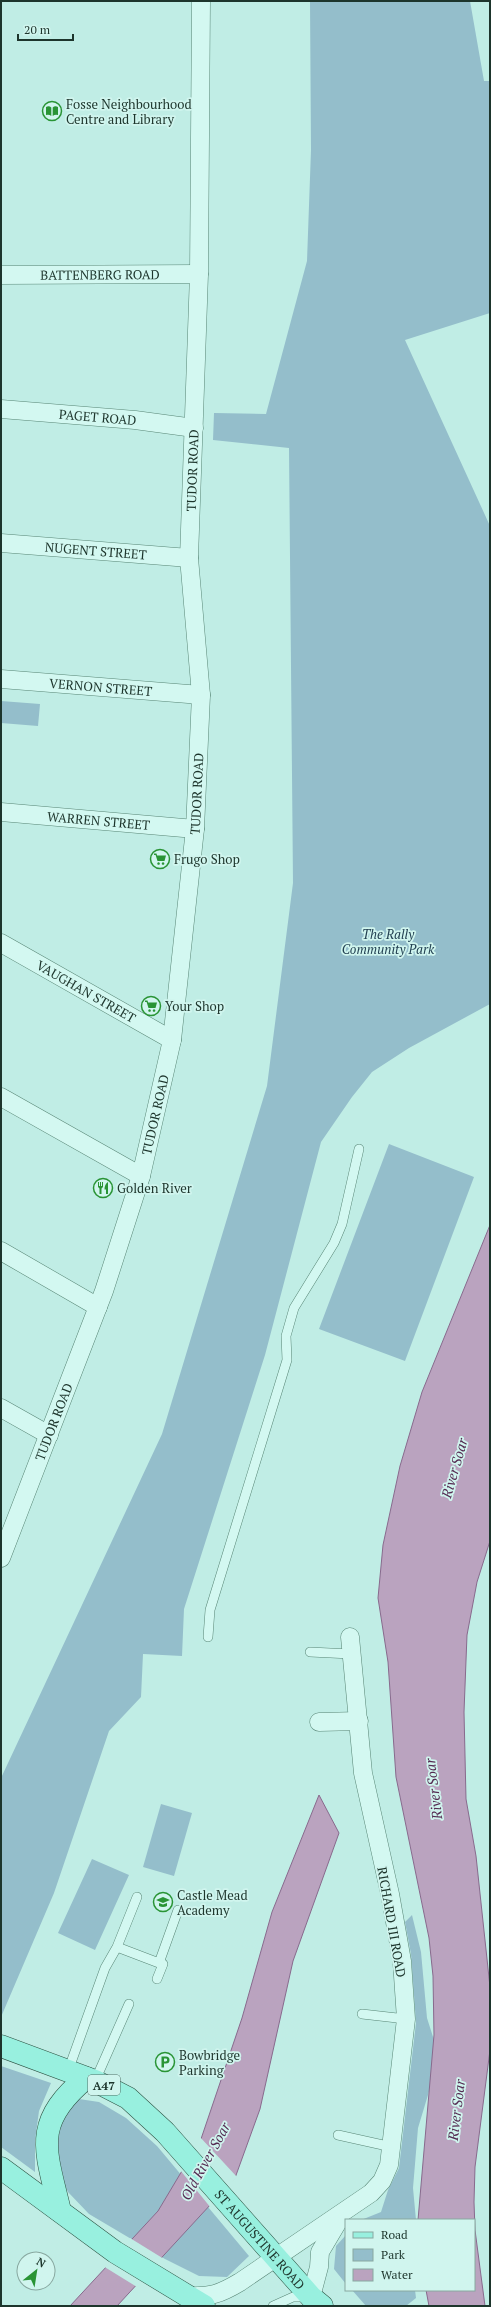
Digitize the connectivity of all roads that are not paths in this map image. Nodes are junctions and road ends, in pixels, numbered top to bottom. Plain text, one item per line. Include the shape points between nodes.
1 (201, 1) edge
2 (199, 274) junction
3 (1, 275) edge
4 (1, 409) edge
5 (194, 428) junction
6 (1, 543) edge
7 (190, 558) junction
8 (1, 679) edge
9 (201, 695) junction
10 (1, 812) edge
11 (195, 829) junction
12 (1, 943) edge
13 (172, 1040) junction
14 (1, 1097) edge
15 (359, 1149) dead end
16 (141, 1176) junction
17 (1, 1251) edge
18 (98, 1307) junction
19 (1, 1408) edge
20 (49, 1435) junction
21 (1, 1558) edge
22 (208, 1637) dead end
23 (350, 1645) joint
24 (310, 1652) dead end
25 (359, 1721) junction
26 (319, 1722) dead end
27 (137, 1897) dead end
28 (178, 1910) dead end
29 (117, 1947) junction
30 (159, 1963) junction
31 (157, 1979) dead end
32 (129, 2004) dead end
33 (362, 2014) dead end
34 (406, 2019) junction
35 (1, 2046) edge
36 (83, 2077) junction
37 (338, 2135) dead end
38 (392, 2146) junction
39 (1, 2168) edge
40 (60, 2212) junction
41 (343, 2212) junction
42 (277, 2258) junction
43 (190, 2297) edge
44 (316, 2301) edge
45 (273, 2306) edge

1 - 2 street, TUDOR ROAD
2 - 3 street, BATTENBERG ROAD
2 - 5 street, TUDOR ROAD
4 - 5 street, PAGET ROAD via 135,420
5 - 7 street, TUDOR ROAD
6 - 7 street, NUGENT STREET
7 - 9 street, TUDOR ROAD
8 - 9 street, VERNON STREET
9 - 11 street, TUDOR ROAD
10 - 11 street, WARREN STREET
11 - 13 street, TUDOR ROAD
12 - 13 street, VAUGHAN STREET
13 - 16 street, TUDOR ROAD
14 - 16 street
15 - 22 lane via 342,1224 334,1243 294,1308 286,1336 287,1360 210,1610
16 - 18 street, TUDOR ROAD
17 - 18 street
18 - 20 street, TUDOR ROAD
19 - 20 street
20 - 21 street, TUDOR ROAD
23 - 24 lane
23 - 25 street, RICHARD III ROAD
25 - 26 street
25 - 34 street, RICHARD III ROAD via 363,1773 402,1961
27 - 29 lane
28 - 30 lane
29 - 30 lane
29 - 36 lane via 105,1968
30 - 31 lane via 163,1964
32 - 36 lane
33 - 34 lane
34 - 38 street, RICHARD III ROAD
35 - 36 main road, ST AUGUSTINE ROAD / A47
36 - 40 main road via 59,2103 47,2134 48,2164
36 - 42 main road, ST AUGUSTINE ROAD / A47 via 128,2098 147,2114
37 - 38 lane
38 - 41 street, RICHARD III ROAD via 389,2165 382,2181 371,2193
39 - 40 main road
40 - 43 main road via 115,2252
41 - 42 street, RICHARD III ROAD
41 - 44 street, RICHARD III ROAD via 320,2252
42 - 43 street, RICHARD III ROAD via 221,2293 206,2297
42 - 44 main road, ST AUGUSTINE ROAD / A47
44 - 45 lane via 292,2297

